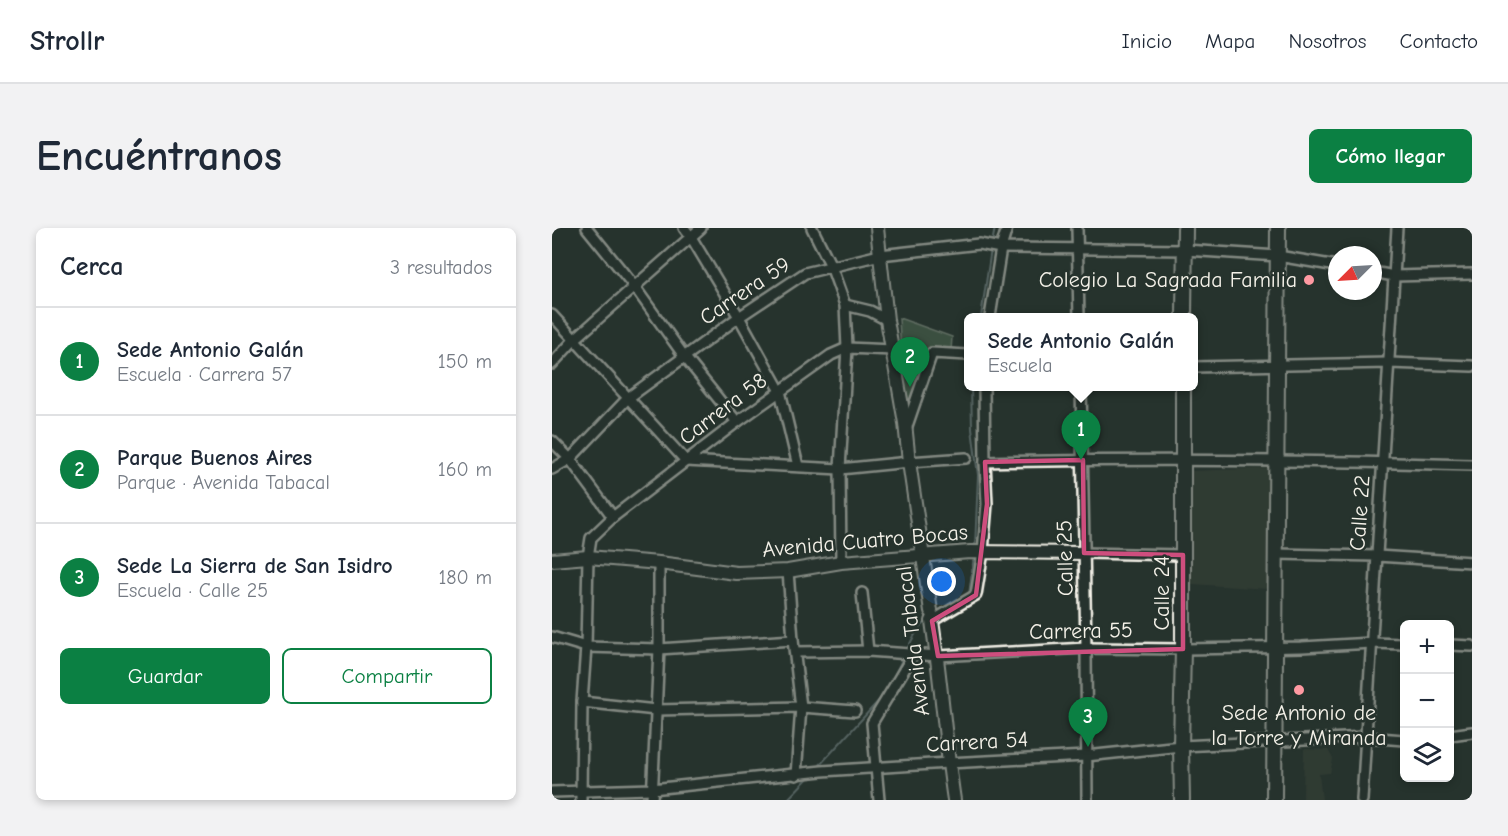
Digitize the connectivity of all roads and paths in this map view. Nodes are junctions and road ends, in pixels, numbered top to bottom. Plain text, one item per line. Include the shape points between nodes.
1 (587, 228) edge
2 (684, 228) edge
3 (701, 228) edge
4 (812, 228) edge
5 (877, 228) edge
6 (1006, 228) edge
7 (1077, 228) edge
8 (1185, 228) edge
9 (1278, 228) edge
10 (1397, 228) edge
11 (691, 237) junction
12 (1000, 248) junction
13 (1077, 249) junction
14 (1185, 250) junction
15 (880, 255) junction
16 (1278, 256) junction
17 (1328, 264) edge
18 (831, 266) junction
19 (1382, 274) edge
20 (1472, 274) edge
21 (1394, 276) junction
22 (634, 286) junction
23 (845, 305) junction
24 (991, 313) edge
25 (1079, 313) edge
26 (1184, 313) edge
27 (552, 315) edge
28 (739, 316) junction
29 (887, 320) junction
30 (575, 339) junction
31 (847, 348) junction
32 (893, 350) junction
33 (964, 355) edge
34 (684, 357) junction
35 (1389, 363) junction
36 (552, 364) edge
37 (1277, 365) junction
38 (1472, 366) edge
39 (1198, 367) edge
40 (780, 391) junction
41 (984, 391) edge
42 (1081, 391) edge
43 (1183, 391) edge
44 (627, 398) junction
45 (737, 422) junction
46 (906, 432) junction
47 (552, 441) edge
48 (966, 458) dead end
49 (570, 459) junction
50 (1083, 460) junction
51 (1184, 460) junction
52 (687, 461) junction
53 (1276, 461) junction
54 (909, 462) junction
55 (985, 462) junction
56 (1383, 462) junction
57 (1472, 465) edge
58 (798, 466) junction
59 (552, 469) edge
60 (840, 469) junction
61 (613, 517) junction
62 (980, 552) junction
63 (1084, 553) junction
64 (1276, 554) junction
65 (1183, 555) junction
66 (924, 556) junction
67 (1377, 556) junction
68 (588, 557) junction
69 (552, 560) edge
70 (840, 562) junction
71 (1472, 562) edge
72 (659, 563) junction
73 (788, 571) junction
74 (862, 593) dead end
75 (932, 617) junction
76 (552, 638) edge
77 (793, 640) junction
78 (1372, 643) junction
79 (1400, 644) edge
80 (1454, 645) edge
81 (1472, 646) edge
82 (586, 647) junction
83 (1275, 647) junction
84 (1086, 648) junction
85 (659, 649) junction
86 (1183, 649) junction
87 (868, 651) junction
88 (795, 652) junction
89 (913, 655) junction
90 (938, 656) junction
91 (582, 702) junction
92 (801, 707) junction
93 (656, 710) junction
94 (855, 711) dead end
95 (1472, 732) edge
96 (1454, 734) edge
97 (1366, 737) junction
98 (1400, 740) edge
99 (1274, 742) junction
100 (1181, 746) junction
101 (1086, 756) junction
102 (948, 763) junction
103 (877, 768) junction
104 (796, 775) junction
105 (652, 789) junction
106 (552, 792) edge
107 (581, 796) edge
108 (652, 800) edge
109 (879, 800) edge
110 (954, 800) edge
111 (1087, 800) edge
112 (1182, 800) edge
113 (1274, 800) edge
114 (1362, 800) edge

1 - 22 street
2 - 11 street
3 - 11 street
4 - 18 street
5 - 15 street, Avenida Tabacal
6 - 12 street
7 - 13 street
8 - 14 main road
9 - 16 main road
10 - 21 street, Calle 22
11 - 22 street
11 - 28 street
12 - 13 street, Carrera 59
12 - 15 street, Carrera 59 via 979,244
12 - 24 street
13 - 14 street, Carrera 59
13 - 25 street
14 - 16 street, Carrera 59
14 - 26 main road
15 - 18 street, Carrera 59
15 - 29 street, Avenida Tabacal
16 - 17 street, Carrera 59
16 - 37 main road
18 - 23 street
18 - 28 street, Carrera 59 via 805,273
19 - 21 street
20 - 21 street
21 - 35 street, Calle 22
22 - 30 street
22 - 34 street
23 - 29 street
23 - 31 street
27 - 30 street
28 - 34 street, Carrera 59
28 - 40 street
29 - 32 street, Avenida Tabacal
30 - 36 street
30 - 44 street
31 - 32 street
31 - 40 street, Carrera 58
31 - 60 street
32 - 46 street, Avenida Tabacal
33 - 46 street via 932,353
34 - 44 street, Carrera 59
34 - 45 street
35 - 37 street
35 - 38 street
35 - 56 street, Calle 22
37 - 39 street
37 - 53 main road
40 - 45 street, Carrera 58
40 - 58 street
41 - 55 street
42 - 50 street, Calle 25
43 - 51 main road, Calle 24
44 - 49 street, Carrera 59
44 - 52 street
45 - 52 street, Carrera 58
46 - 54 street, Avenida Tabacal
47 - 49 street
48 - 54 street
49 - 59 street, Carrera 59
49 - 61 street
50 - 51 street
50 - 55 street
50 - 63 street, Calle 25
51 - 53 street
51 - 65 main road, Calle 24
52 - 58 street
52 - 61 street, Carrera 58
53 - 56 street
53 - 64 main road
54 - 60 street
54 - 66 street, Avenida Tabacal
55 - 62 street via 987,504
56 - 57 street
56 - 67 street, Calle 22
58 - 60 street
60 - 70 street
61 - 68 street, Carrera 58 via 591,538
62 - 63 street, Avenida Cuatro Bocas
62 - 66 street, Avenida Cuatro Bocas
62 - 75 street via 976,595
63 - 65 street, Avenida Cuatro Bocas
63 - 84 street, Calle 25
64 - 67 street
64 - 83 main road
65 - 86 main road, Calle 24
66 - 70 street, Avenida Cuatro Bocas
66 - 75 street, Avenida Tabacal
67 - 71 street
67 - 78 street, Calle 22
68 - 69 street, Avenida Cuatro Bocas
68 - 72 street, Avenida Cuatro Bocas
68 - 82 street
70 - 73 street, Avenida Cuatro Bocas
72 - 73 street, Avenida Cuatro Bocas via 736,573
72 - 85 street
73 - 77 street
74 - 87 street
75 - 90 street, Avenida Tabacal
76 - 82 street
77 - 85 street
77 - 88 street
78 - 79 street, Carrera 55
78 - 83 street, Carrera 55
78 - 97 street, Calle 22
80 - 81 street
82 - 85 street
82 - 91 street
83 - 86 street, Carrera 55
83 - 99 main road
84 - 86 street, Carrera 55
84 - 90 street, Carrera 55
84 - 101 street, Calle 25
85 - 93 street
86 - 100 main road, Calle 24
87 - 88 street, Carrera 55
87 - 89 street, Carrera 55
88 - 92 street
89 - 90 street, Carrera 55
89 - 103 street via 872,723
90 - 102 street, Avenida Tabacal
91 - 93 street
91 - 107 street
92 - 93 street
92 - 94 street
92 - 104 street
93 - 105 street
95 - 96 street
97 - 98 street, Carrera 54
97 - 99 street, Carrera 54
97 - 114 street, Calle 22
99 - 100 street, Carrera 54
99 - 113 main road
100 - 101 street, Carrera 54
100 - 112 main road, Calle 24
101 - 102 street, Carrera 54
101 - 111 street, Calle 25
102 - 103 street, Carrera 54
102 - 110 street, Avenida Tabacal
103 - 104 street, Carrera 54
103 - 109 street
104 - 105 street, Carrera 54
105 - 107 street, Carrera 54
105 - 108 street
106 - 107 street, Carrera 54

